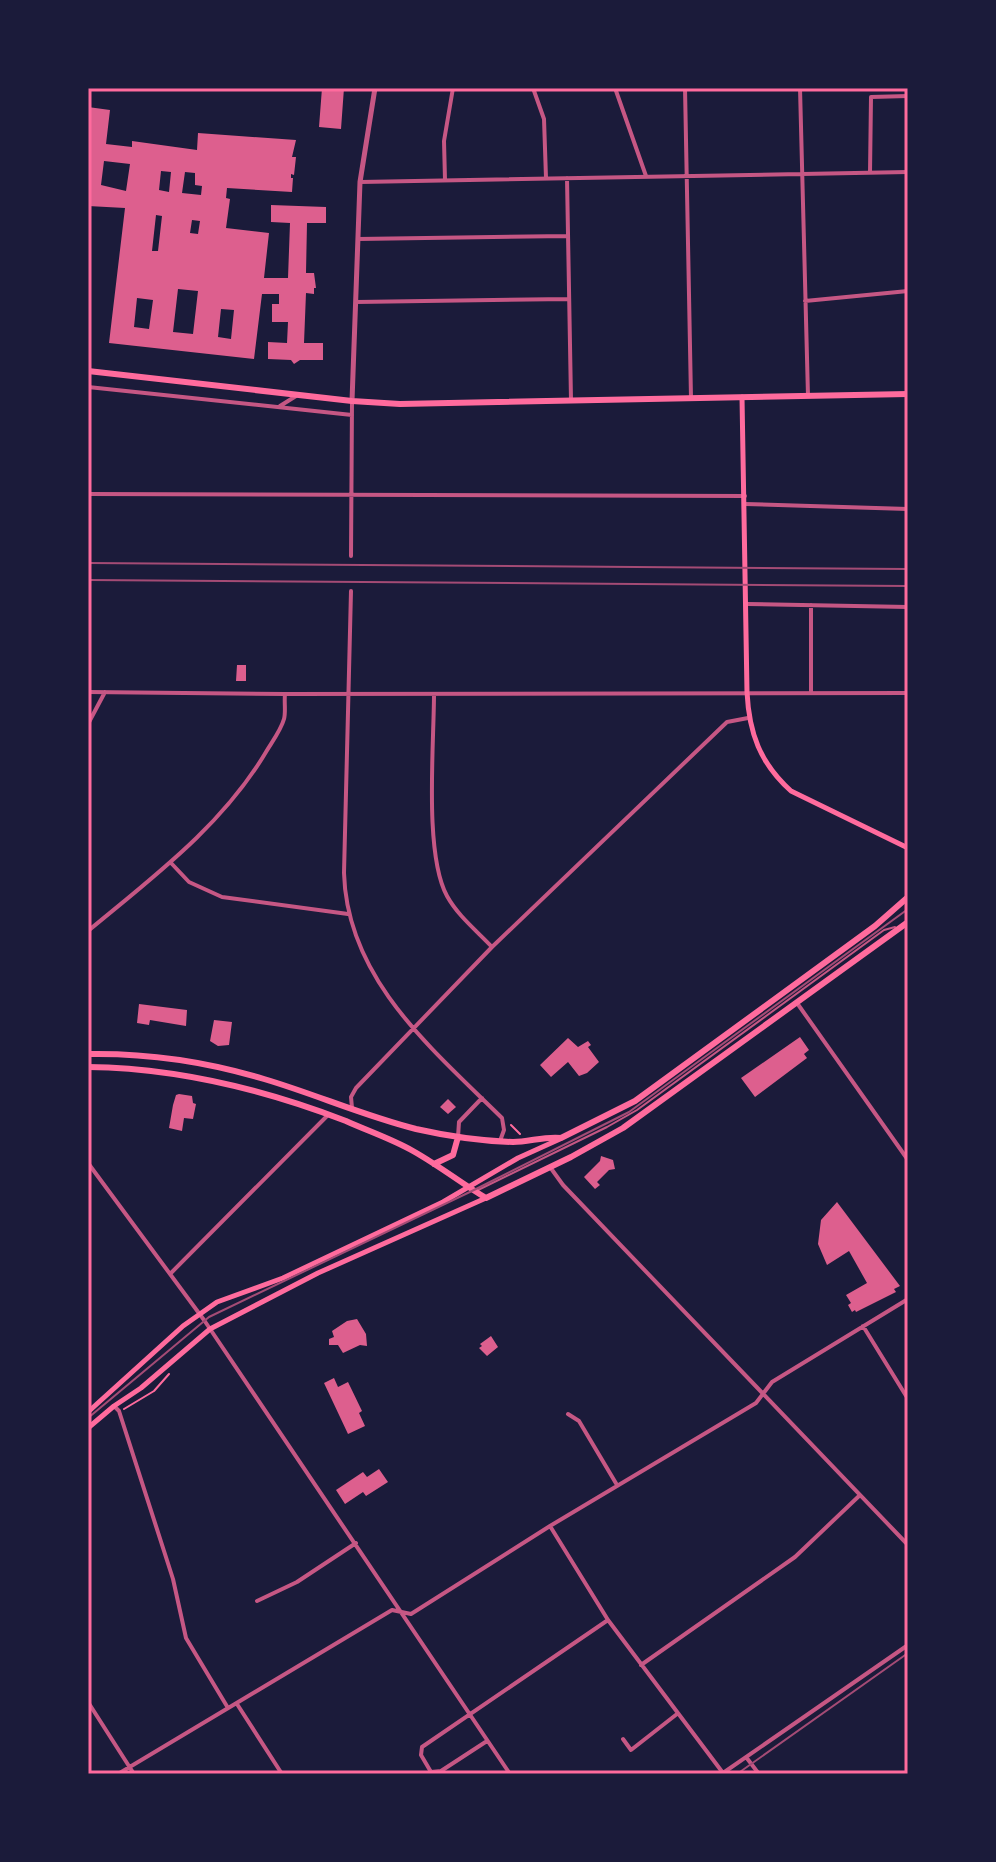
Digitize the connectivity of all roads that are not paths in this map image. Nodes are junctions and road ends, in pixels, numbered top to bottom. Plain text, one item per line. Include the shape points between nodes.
1 (375, 88) edge
2 (453, 88) edge
3 (533, 88) edge
4 (615, 88) edge
5 (685, 88) edge
6 (800, 88) edge
7 (908, 96) edge
8 (908, 172) edge
9 (870, 173) junction
10 (802, 174) junction
11 (646, 176) junction
12 (686, 176) junction
13 (546, 178) junction
14 (567, 178) junction
15 (445, 180) junction
16 (360, 182) junction
17 (568, 236) junction
18 (356, 239) junction
19 (908, 291) edge
20 (569, 299) junction
21 (805, 301) junction
22 (354, 302) junction
23 (88, 371) edge
24 (88, 387) edge
25 (908, 394) edge
26 (297, 395) junction
27 (808, 396) junction
28 (742, 397) junction
29 (691, 398) junction
30 (571, 400) junction
31 (352, 401) junction
32 (278, 407) junction
33 (352, 415) junction
34 (88, 494) edge
35 (352, 495) junction
36 (745, 496) junction
37 (745, 504) junction
38 (908, 509) edge
39 (351, 556) dead end
40 (351, 591) dead end
41 (747, 604) junction
42 (811, 605) junction
43 (908, 607) edge
44 (88, 692) edge
45 (105, 692) junction
46 (747, 692) junction
47 (811, 693) junction
48 (908, 693) edge
49 (285, 694) junction
50 (348, 694) junction
51 (434, 694) junction
52 (748, 718) junction
53 (88, 724) edge
54 (908, 848) edge
55 (172, 864) junction
56 (908, 897) edge
57 (348, 914) junction
58 (905, 924) edge
59 (88, 931) edge
60 (492, 947) junction
61 (797, 1003) junction
62 (412, 1028) junction
63 (88, 1054) edge
64 (88, 1067) edge
65 (482, 1098) junction
66 (352, 1108) junction
67 (328, 1115) junction
68 (458, 1137) junction
69 (561, 1138) junction
70 (500, 1141) junction
71 (908, 1160) edge
72 (88, 1163) edge
73 (434, 1164) junction
74 (550, 1167) junction
75 (468, 1186) junction
76 (475, 1192) junction
77 (486, 1198) junction
78 (170, 1274) junction
79 (908, 1299) edge
80 (199, 1313) junction
81 (863, 1326) junction
82 (210, 1329) junction
83 (763, 1392) junction
84 (908, 1399) edge
85 (114, 1406) junction
86 (88, 1412) edge
87 (568, 1414) dead end
88 (88, 1428) edge
89 (617, 1485) junction
90 (859, 1496) junction
91 (550, 1526) junction
92 (907, 1542) edge
93 (356, 1543) junction
94 (257, 1601) dead end
95 (402, 1612) junction
96 (608, 1620) junction
97 (908, 1645) edge
98 (641, 1665) junction
99 (88, 1702) edge
100 (237, 1704) junction
101 (229, 1709) junction
102 (469, 1714) junction
103 (677, 1714) junction
104 (623, 1739) dead end
105 (487, 1741) junction
106 (746, 1757) junction
107 (130, 1767) junction
108 (118, 1774) edge
109 (134, 1774) edge
110 (282, 1774) edge
111 (510, 1774) edge
112 (722, 1774) edge
113 (759, 1774) edge

1 - 16 street
2 - 15 street via 444,141
3 - 13 street via 544,119
4 - 11 street
5 - 12 street
6 - 10 street
7 - 9 street via 871,97
8 - 9 street
9 - 10 street
10 - 12 street
10 - 21 street
11 - 12 street
11 - 14 street
12 - 29 street
13 - 14 street
13 - 15 street
14 - 17 street
15 - 16 street
16 - 18 street
17 - 18 street
17 - 20 street
18 - 22 street
19 - 21 street
20 - 22 street
20 - 30 street
21 - 27 street
22 - 31 street
23 - 26 main road
24 - 32 street
25 - 27 main road
26 - 31 main road
26 - 32 street
27 - 28 main road
28 - 29 main road
28 - 36 main road
29 - 30 main road
30 - 31 main road
31 - 33 street
32 - 33 street
33 - 35 street
34 - 35 street
35 - 36 street
35 - 39 street
36 - 37 main road
37 - 38 street
37 - 41 main road
40 - 50 street
41 - 42 street
41 - 46 main road
42 - 43 street
42 - 47 street
44 - 45 street
45 - 49 street
45 - 53 street
46 - 47 street
46 - 51 street
46 - 52 main road
47 - 48 street
49 - 50 street
49 - 55 street via 284,719 259,765
50 - 51 street
50 - 57 street
51 - 60 street via 433,846 438,873 447,896
52 - 54 main road via 762,758 791,791
52 - 60 street via 727,722
55 - 57 street via 189,882 222,897
55 - 59 street
56 - 69 main road via 635,1101
57 - 62 street via 373,977
58 - 61 main road
58 - 76 lane via 884,930 637,1110
60 - 62 street
61 - 71 street
61 - 74 main road via 623,1128
62 - 65 street
62 - 66 street via 356,1088
63 - 66 main road via 192,1062
64 - 67 main road via 178,1073 251,1089
65 - 68 street via 459,1122
65 - 70 street via 502,1118
66 - 68 main road
67 - 73 main road
67 - 78 street
68 - 70 main road
68 - 73 main road via 453,1155
69 - 70 main road
69 - 75 main road
72 - 78 street
73 - 75 main road
74 - 77 main road
74 - 83 street
75 - 76 main road
75 - 80 main road via 298,1271
76 - 77 main road
77 - 82 main road via 318,1273
78 - 80 street
79 - 81 street
80 - 82 street
80 - 86 main road
81 - 83 street
81 - 84 street
82 - 85 main road
82 - 93 street
83 - 89 street via 756,1403
83 - 90 street
85 - 88 main road
85 - 101 street via 173,1579 186,1638
87 - 89 street via 579,1421
89 - 91 street
90 - 92 street
90 - 98 street via 795,1557
91 - 95 street via 411,1614
91 - 96 street
93 - 94 street
93 - 95 street
95 - 100 street via 392,1610
95 - 102 street
96 - 98 street
96 - 102 street
97 - 106 street
98 - 103 street
99 - 107 street
100 - 101 street
100 - 110 street
101 - 107 street
102 - 105 street
102 - 105 street via 422,1747 431,1772
103 - 104 street via 631,1750
103 - 112 street
105 - 111 street
106 - 112 street
106 - 113 street
107 - 108 street
107 - 109 street

